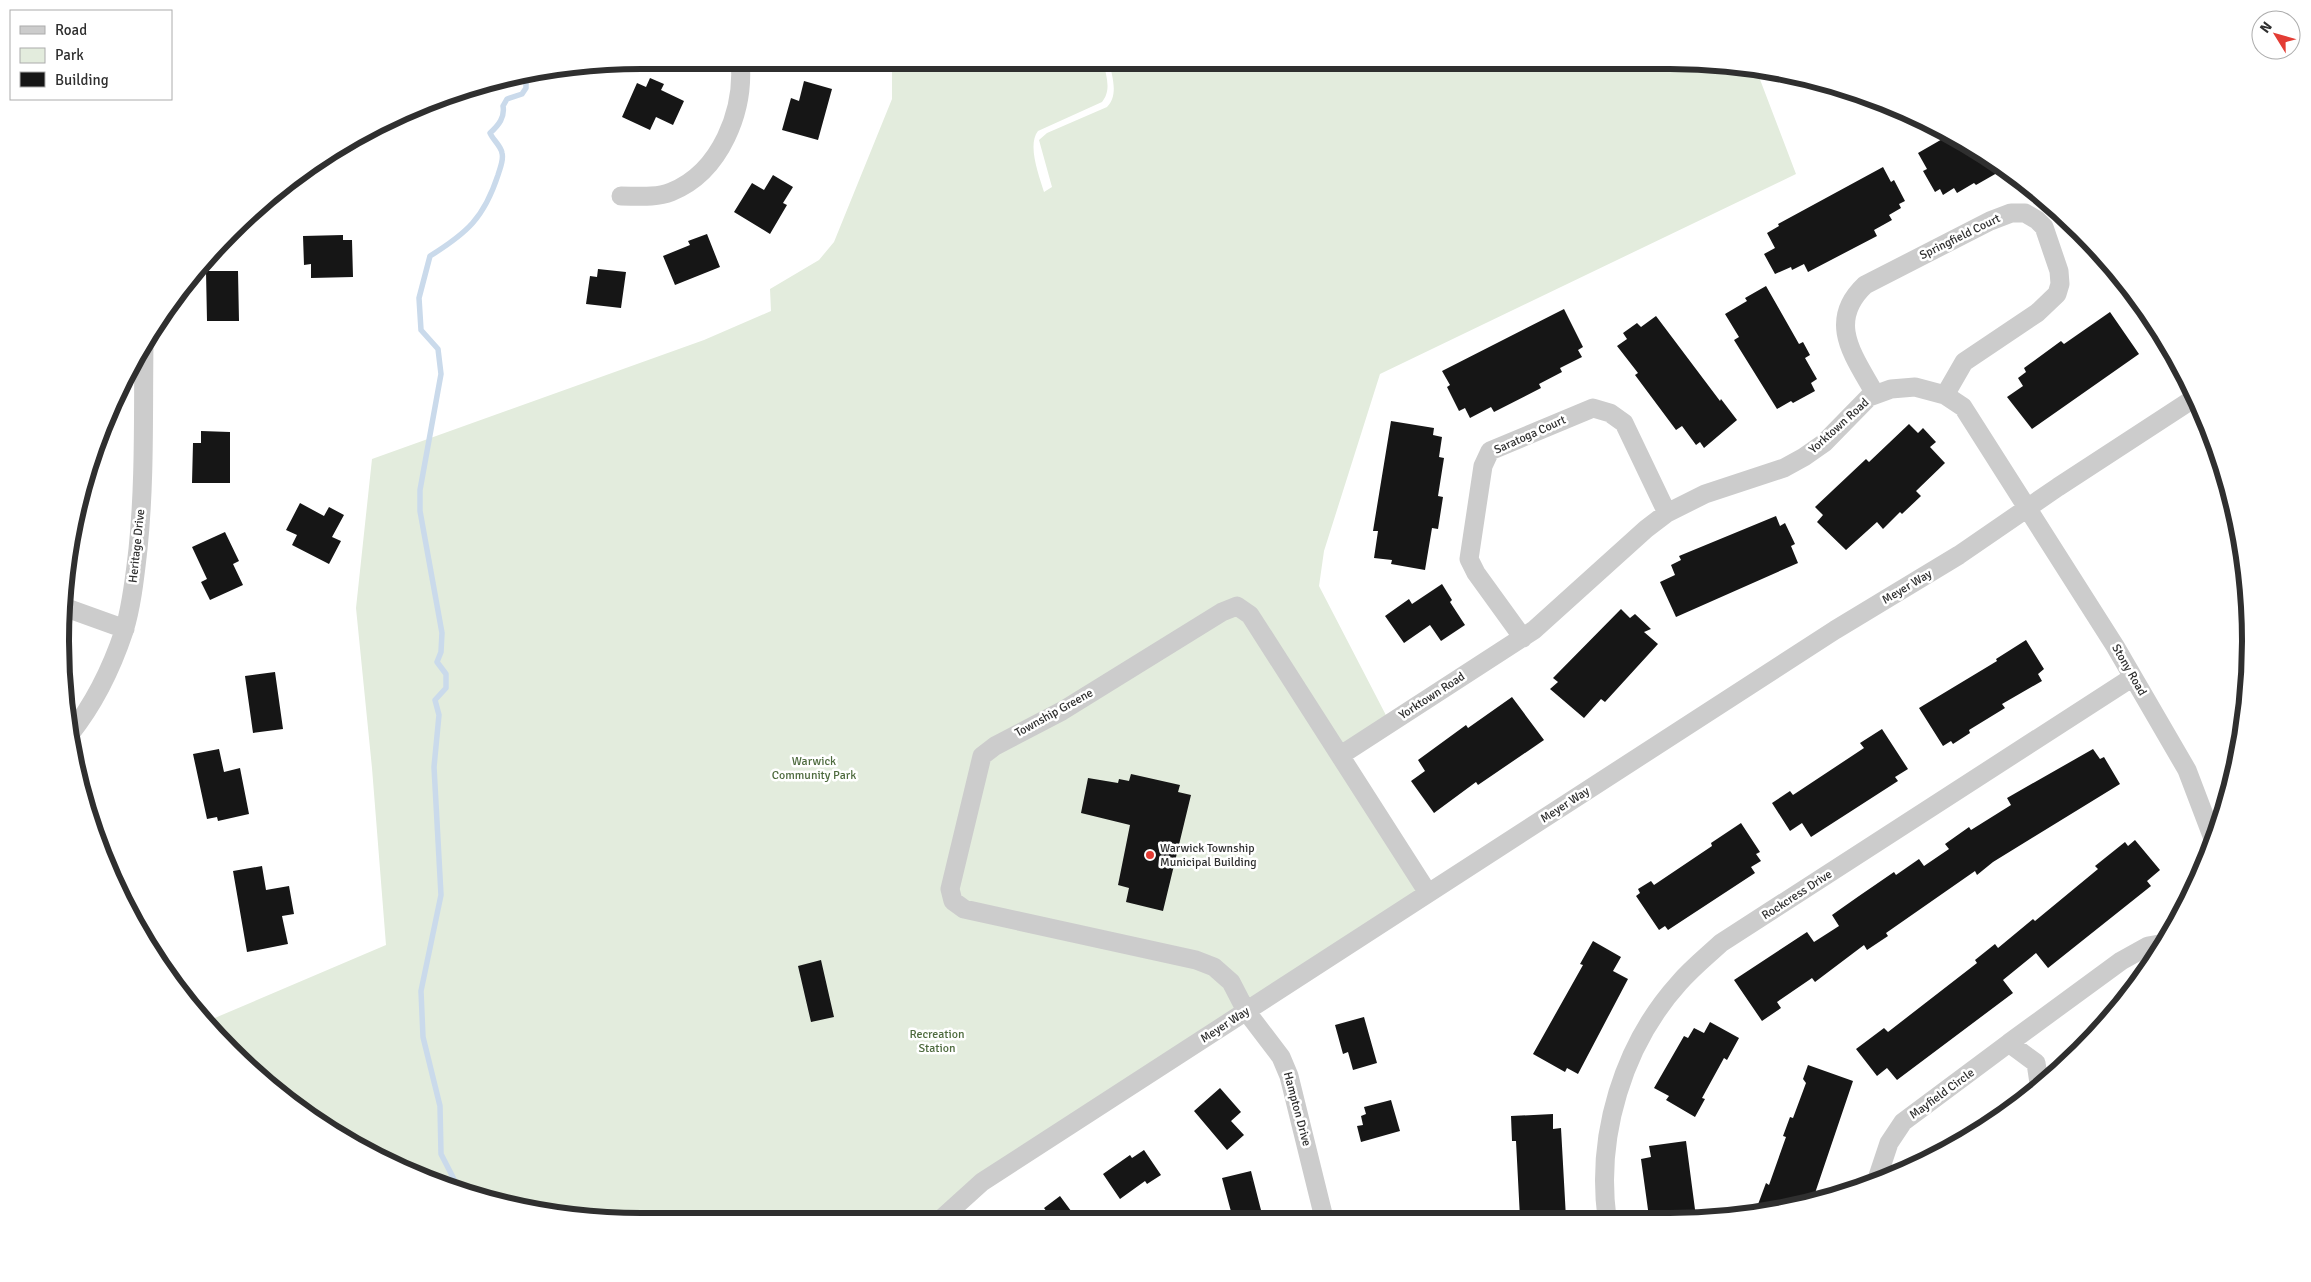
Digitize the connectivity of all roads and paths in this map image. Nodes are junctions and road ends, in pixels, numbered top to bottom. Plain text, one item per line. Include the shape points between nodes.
1 (740, 69) edge
2 (621, 196) dead end
3 (144, 357) edge
4 (1875, 394) junction
5 (1945, 395) junction
6 (2189, 401) edge
7 (2028, 507) junction
8 (1667, 513) junction
9 (70, 609) edge
10 (125, 629) junction
11 (1528, 634) junction
12 (2133, 677) junction
13 (76, 726) edge
14 (1341, 755) junction
15 (2210, 830) edge
16 (1428, 893) junction
17 (2155, 945) edge
18 (1246, 1011) junction
19 (2009, 1043) junction
20 (2038, 1078) edge
21 (1879, 1174) edge
22 (948, 1213) edge
23 (1323, 1213) edge
24 (1607, 1213) edge

1 - 2 street via 740,95 735,117 715,156 699,174 670,192
3 - 10 street, Heritage Drive via 141,516 136,570
4 - 5 street via 1903,387 1924,388
4 - 5 street, Springfield Court via 1850,350 1845,326 1846,308 1854,295 1865,285 1990,221 2011,213 2026,213 2044,227 2059,271 2057,294 2037,313 1964,362
4 - 8 street, Yorktown Road via 1824,443 1804,457 1784,468 1692,500
5 - 7 street via 1964,407
6 - 7 street, Meyer Way
7 - 12 street, Stony Road
7 - 16 street, Meyer Way via 1959,555 1835,630
8 - 11 street, Yorktown Road
8 - 11 street, Saratoga Court via 1624,423 1610,412 1593,408 1490,451 1483,466 1469,559 1476,573
9 - 10 street
10 - 13 street, Heritage Drive via 96,695
11 - 14 street, Yorktown Road
12 - 15 street, Stony Road via 2187,770
12 - 24 street, Rockcress Drive via 1721,944 1691,970 1654,1016 1621,1083 1607,1144 1604,1186
14 - 16 street, Township Greene
14 - 18 street, Township Greene via 1250,614 1237,606 982,756 950,889 953,901 964,909 1196,960 1214,967 1231,982
16 - 18 street, Meyer Way
17 - 19 street, Mayfield Circle via 2121,961
18 - 22 street, Meyer Way via 982,1182
18 - 23 street, Hampton Drive via 1269,1039 1289,1076
19 - 20 street via 2036,1063
19 - 21 street, Mayfield Circle via 1903,1122 1889,1142

